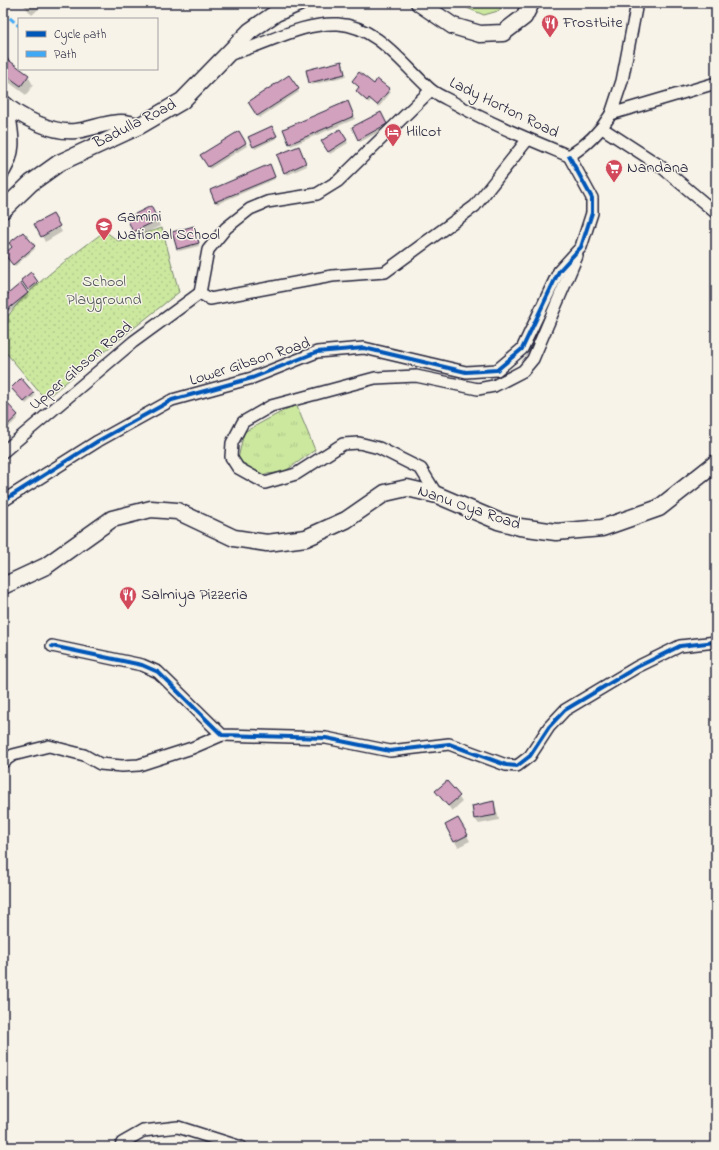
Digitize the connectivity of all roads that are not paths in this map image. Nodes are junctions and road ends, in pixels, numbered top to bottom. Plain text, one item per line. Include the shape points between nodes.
1 (299, 3) edge
2 (419, 3) edge
3 (531, 3) edge
4 (637, 3) edge
5 (226, 55) junction
6 (716, 83) edge
7 (431, 90) junction
8 (5, 104) edge
9 (611, 114) junction
10 (139, 126) junction
11 (602, 128) junction
12 (528, 139) junction
13 (569, 156) junction
14 (3, 171) edge
15 (3, 210) edge
16 (716, 213) edge
17 (581, 247) junction
18 (200, 293) junction
19 (3, 452) edge
20 (716, 463) edge
21 (437, 495) junction
22 (3, 501) edge
23 (3, 586) edge
24 (716, 642) edge
25 (52, 646) dead end
26 (222, 735) junction
27 (3, 762) edge
28 (120, 1147) edge
29 (241, 1147) edge

1 - 5 highway, Badulla Road via 260,23
2 - 3 highway via 453,26 480,34 503,32 524,17
4 - 9 street, Lady Horton Road via 622,81
5 - 7 street, Lady Horton Road via 294,32 339,24 362,30 380,42 396,54
5 - 10 highway, Badulla Road via 182,101
6 - 9 street
7 - 12 street, Lady Horton Road via 478,117
7 - 18 street via 338,181 317,194 267,202 250,209 226,228 208,250
8 - 10 main road via 44,125 61,130 76,131 124,121
8 - 14 main road via 12,144 10,157
9 - 11 street, Lady Horton Road
10 - 15 highway, Badulla Road via 59,163 32,183
11 - 13 street, Lady Horton Road via 582,148
11 - 16 street via 659,165
12 - 13 street, Lady Horton Road
12 - 18 street via 475,206 385,272 332,276 210,299
13 - 17 street, Lower Gibson Road via 592,198 592,213
17 - 21 street via 533,359 523,371 494,386 478,389 416,376 375,378 270,406 243,422 232,443 231,458 238,468 265,483 296,474 343,444 360,443 379,448 421,469
17 - 22 street, Lower Gibson Road via 559,272 522,349 497,370 466,372 364,348 317,352 252,378 172,400 98,441
18 - 19 street, Upper Gibson Road via 133,342
20 - 21 highway, Nanu Oya Road via 659,508 602,528 556,532 520,527 498,521
21 - 23 highway, Nanu Oya Road via 407,488 385,493 346,520 306,538 266,543 234,538 177,511 151,509 112,519 46,566
24 - 26 street via 680,646 637,667 565,710 549,727 530,756 517,766 506,765 449,744 390,751 326,738
25 - 26 street via 142,666 158,672
26 - 27 street via 192,748 139,765 100,764 84,755 49,746 13,755
28 - 29 street via 122,1143 143,1130 178,1127

